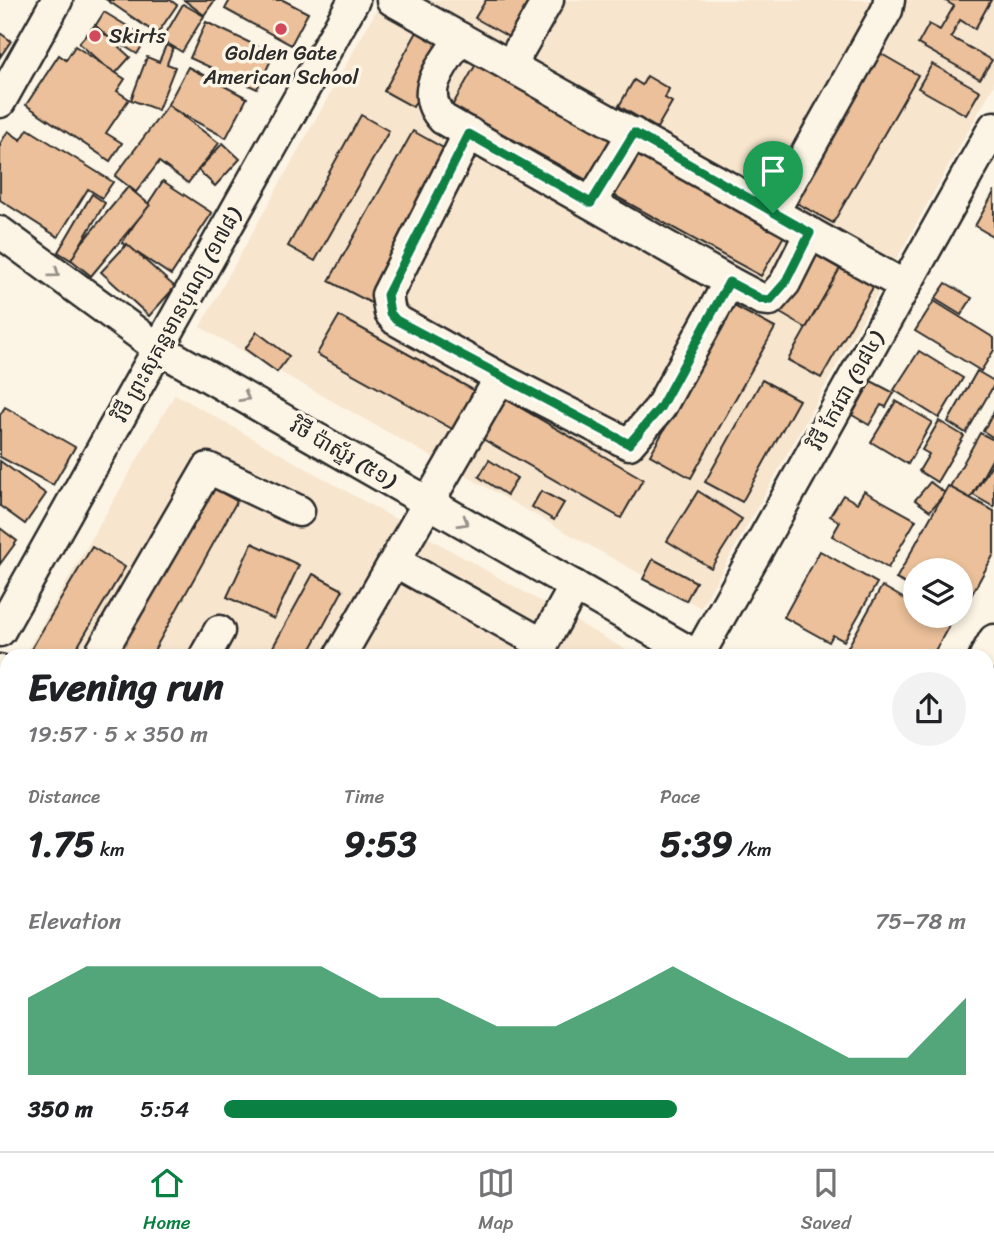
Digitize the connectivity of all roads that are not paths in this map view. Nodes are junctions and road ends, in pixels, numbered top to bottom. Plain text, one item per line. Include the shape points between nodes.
1 (57, 0) edge
2 (354, 0) edge
3 (391, 0) edge
4 (548, 0) edge
5 (889, 0) edge
6 (460, 38) junction
7 (510, 66) junction
8 (0, 102) edge
9 (994, 127) edge
10 (634, 133) junction
11 (469, 134) junction
12 (591, 203) junction
13 (773, 213) junction
14 (0, 232) edge
15 (810, 233) junction
16 (729, 282) junction
17 (905, 286) junction
18 (158, 348) junction
19 (500, 378) junction
20 (428, 501) junction
21 (299, 511) dead end
22 (396, 562) junction
23 (575, 586) junction
24 (0, 631) edge
25 (103, 649) edge
26 (344, 649) edge
27 (538, 649) edge
28 (541, 649) edge
29 (685, 649) edge
30 (701, 649) edge

1 - 8 street
2 - 18 street, វិថី ព្រះសុគន្ធមានបុណ្យ (១៧៨)
3 - 6 street
4 - 7 street
5 - 13 street
6 - 7 street
6 - 11 street via 430,93 432,107 443,119
7 - 10 street
9 - 17 street, វិថី កែវជា (១៨៤)
10 - 12 street
10 - 13 street
11 - 12 street
11 - 19 street via 387,295 387,304 396,320
12 - 16 street
13 - 15 street
14 -> 18 street, វិថី ប៉ាស្ទ័រ (៥១)
15 - 16 street via 785,283 770,300
15 - 17 street
16 - 19 street via 660,408 629,444
17 - 30 street, វិថី កែវជា (១៨៤)
18 -> 20 street, វិថី ប៉ាស្ទ័រ (៥១)
18 - 24 street, វិថី ព្រះសុគន្ធមានបុណ្យ (១៧៨)
19 - 20 street
20 - 22 street
20 -> 23 street, វិថី ប៉ាស្ទ័រ (៥១)
21 - 25 street via 208,468
22 - 26 street
22 - 27 street
23 - 28 street
23 - 29 street, វិថី ប៉ាស្ទ័រ (៥១)

